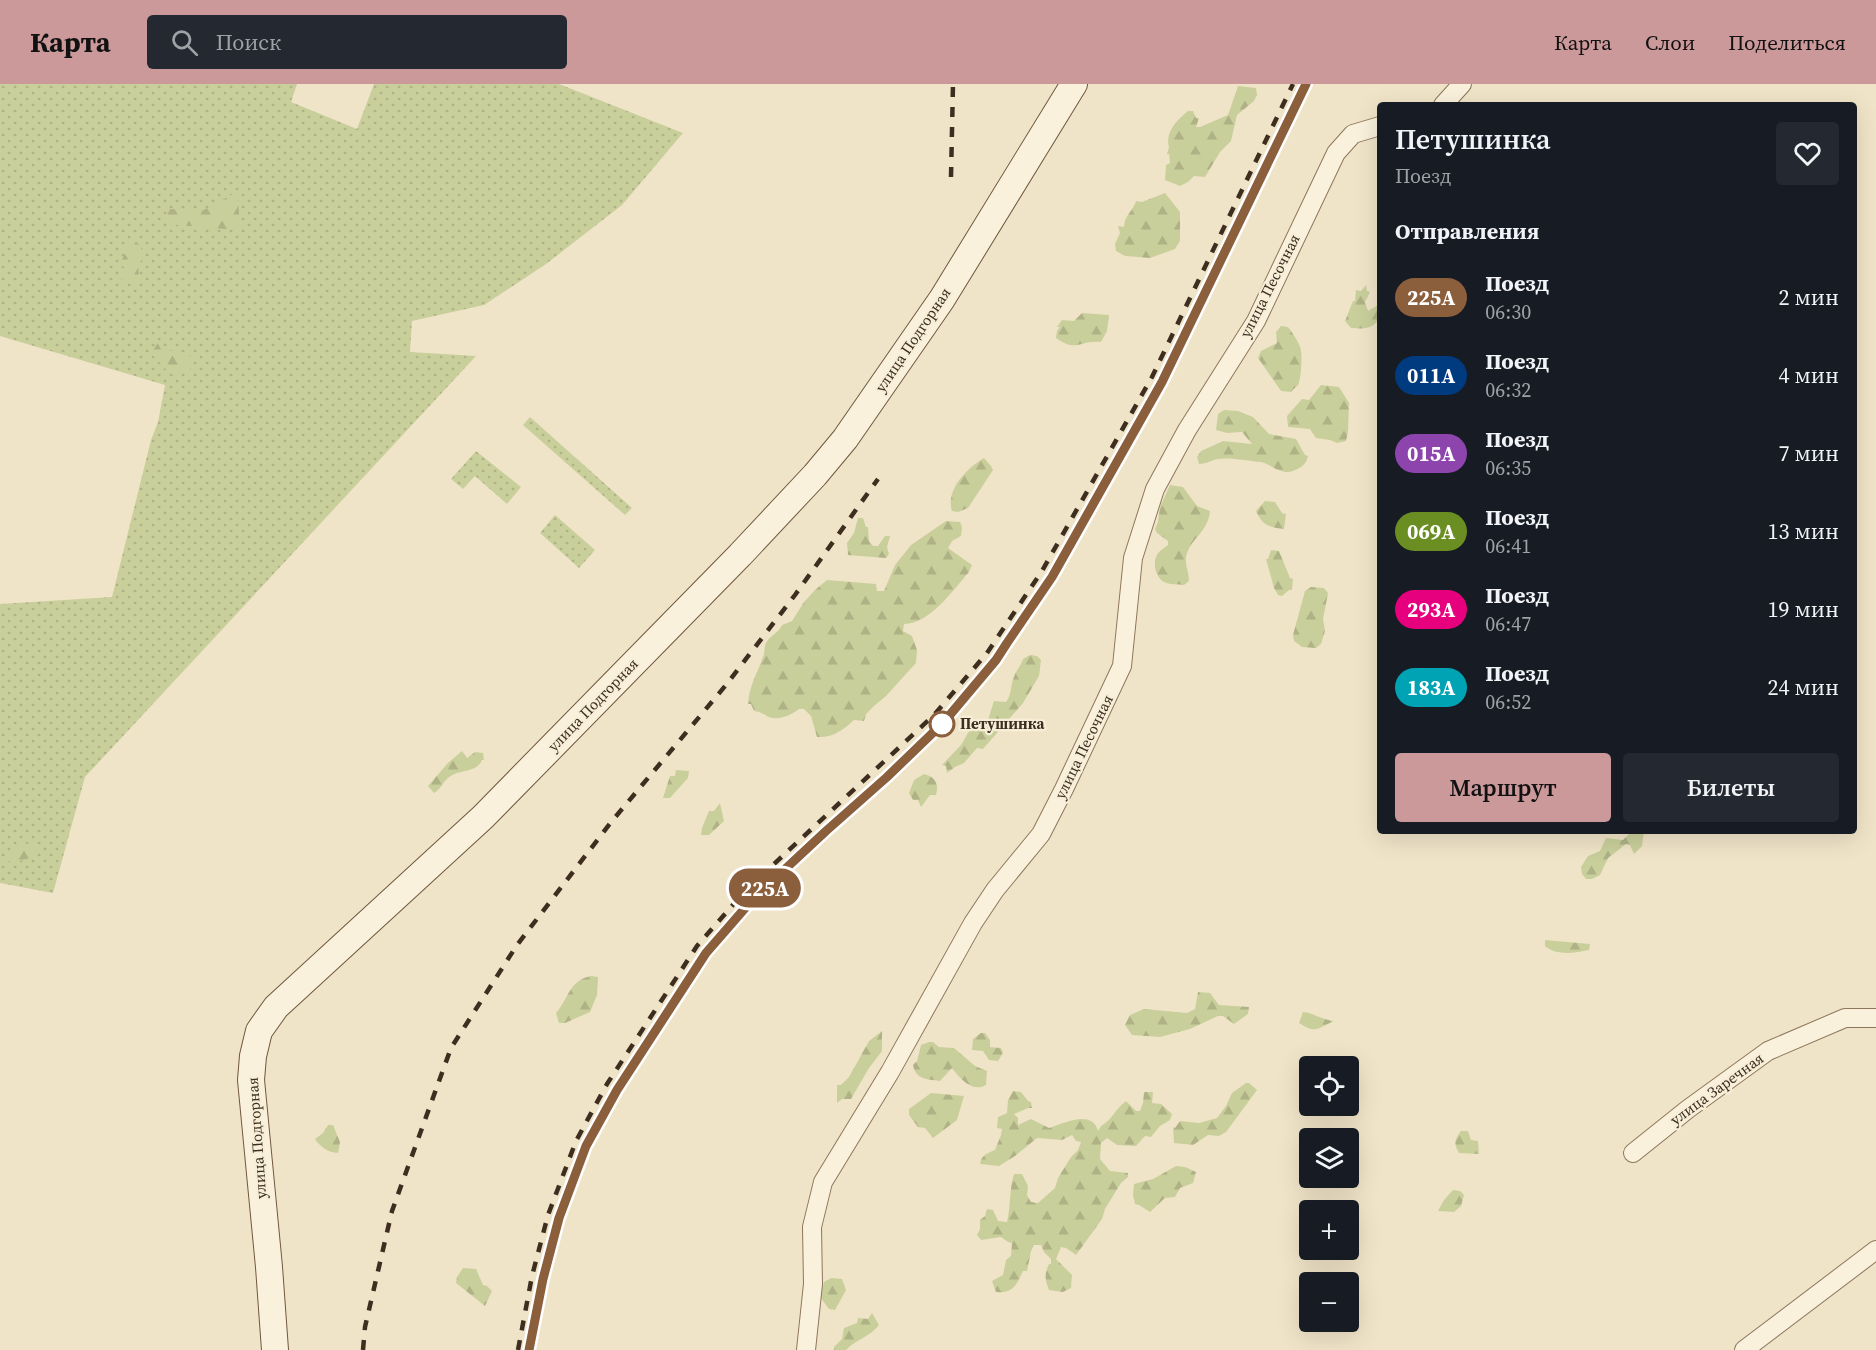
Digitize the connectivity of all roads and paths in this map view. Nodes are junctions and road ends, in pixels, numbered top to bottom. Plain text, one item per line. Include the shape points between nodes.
1 (1074, 84) edge
2 (1462, 84) edge
3 (1446, 102) edge
4 (1377, 127) edge
5 (1876, 1018) edge
6 (1633, 1153) dead end
7 (1876, 1250) edge
8 (275, 1350) edge
9 (806, 1350) edge
10 (1744, 1350) edge

1 - 8 main road, улица Подгорная via 942,299 845,439 815,475 483,817 276,1007 259,1032 250,1080
2 - 3 street
4 - 9 street, улица Песочная via 1353,134 1336,153 1256,321 1155,489 1133,558 1122,666 1041,834 973,923 823,1182 812,1227 813,1284
5 - 6 street, улица Заречная via 1845,1018 1768,1051
7 - 10 street

